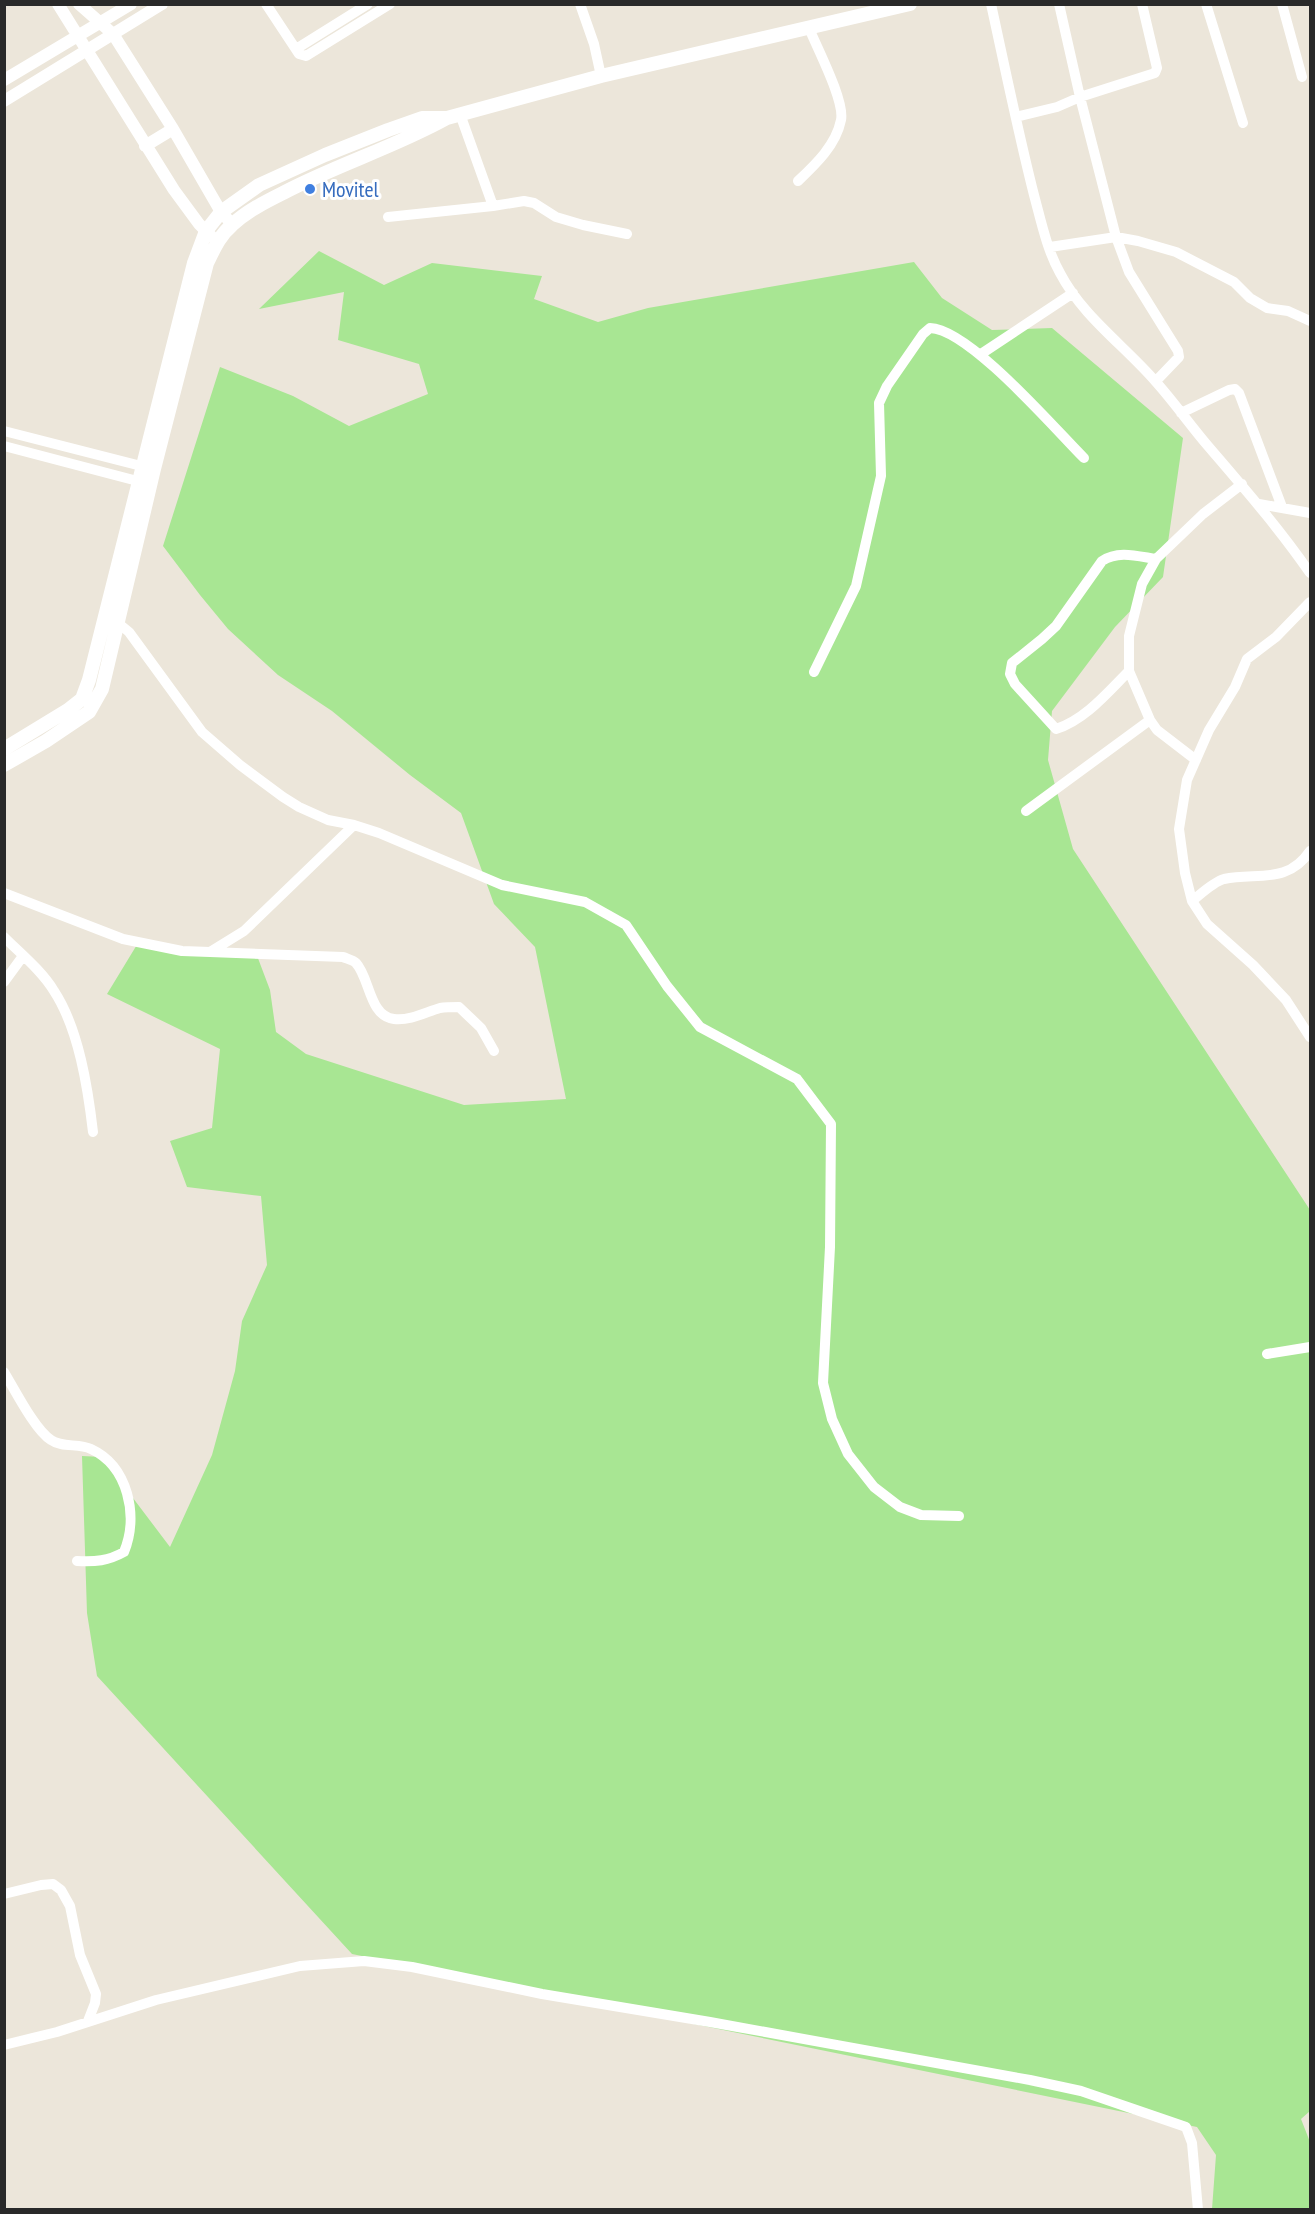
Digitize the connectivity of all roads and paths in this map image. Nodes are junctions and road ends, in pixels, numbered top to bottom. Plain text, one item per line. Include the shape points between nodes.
1 (58, 4) edge
2 (79, 4) edge
3 (131, 4) edge
4 (162, 4) edge
5 (266, 4) edge
6 (368, 4) edge
7 (390, 4) edge
8 (580, 4) edge
9 (910, 4) edge
10 (991, 4) edge
11 (1059, 4) edge
12 (1142, 4) edge
13 (1206, 4) edge
14 (1282, 4) edge
15 (99, 23) junction
16 (809, 28) junction
17 (113, 34) junction
18 (78, 35) junction
19 (296, 49) junction
20 (87, 50) junction
21 (601, 76) junction
22 (1302, 77) dead end
23 (4, 80) edge
24 (1080, 97) junction
25 (4, 101) edge
26 (454, 116) junction
27 (1016, 117) junction
28 (1243, 123) dead end
29 (172, 129) junction
30 (350, 145) junction
31 (145, 146) junction
32 (357, 159) junction
33 (295, 169) junction
34 (798, 181) dead end
35 (302, 183) junction
36 (493, 206) junction
37 (221, 212) junction
38 (388, 217) dead end
39 (232, 224) junction
40 (206, 231) junction
41 (627, 234) dead end
42 (1116, 237) junction
43 (218, 242) junction
44 (1050, 246) junction
45 (1072, 293) junction
46 (191, 300) junction
47 (1311, 321) edge
48 (981, 354) junction
49 (1156, 381) junction
50 (1181, 413) junction
51 (4, 431) edge
52 (40, 440) junction
53 (4, 446) edge
54 (37, 454) junction
55 (1084, 458) dead end
56 (148, 468) junction
57 (145, 483) junction
58 (1242, 484) junction
59 (1259, 504) junction
60 (1282, 507) junction
61 (1311, 513) edge
62 (1156, 559) junction
63 (1311, 573) edge
64 (1311, 602) edge
65 (111, 622) junction
66 (1129, 671) junction
67 (814, 672) dead end
68 (82, 699) junction
69 (96, 702) junction
70 (1150, 720) junction
71 (6, 758) edge
72 (1196, 760) junction
73 (1026, 812) dead end
74 (354, 825) junction
75 (1311, 851) edge
76 (4, 893) edge
77 (1192, 901) junction
78 (4, 937) edge
79 (210, 952) junction
80 (23, 956) junction
81 (4, 982) edge
82 (1311, 1037) edge
83 (494, 1051) dead end
84 (93, 1132) dead end
85 (1311, 1347) edge
86 (1267, 1354) dead end
87 (4, 1372) edge
88 (959, 1516) dead end
89 (77, 1561) dead end
90 (4, 1894) edge
91 (88, 2021) junction
92 (4, 2045) edge
93 (1198, 2210) edge

1 - 18 street
2 - 15 street
3 - 15 street
4 - 17 street
5 - 19 street
6 - 19 street
7 - 19 street via 308,55 303,56
8 - 21 street
9 - 16 main road
10 - 27 street
11 - 24 street
12 - 24 street via 1157,71
13 - 28 street
14 - 22 street
15 - 17 street
15 - 18 street
16 - 21 main road
16 - 34 street via 839,100 841,119 833,141 816,165
17 - 20 street
17 - 29 street
18 - 20 street
18 - 23 street
20 - 25 street
20 - 31 street
21 - 26 main road
24 - 27 street
24 - 42 street
26 - 30 main road via 422,118
26 - 32 main road
26 - 36 street
27 - 44 street
29 - 31 street
29 - 37 street
30 - 32 main road
30 - 33 main road
31 - 40 street
32 - 35 main road
33 - 35 main road
33 - 37 main road via 259,185
35 - 39 main road
36 - 38 street
36 - 41 street via 534,203 556,217
37 - 39 street
37 - 40 main road
39 - 43 main road
40 - 43 street
40 - 46 main road via 194,262
42 - 44 street
42 - 47 street via 1176,252 1234,282 1267,308 1288,310
42 - 49 street via 1129,272 1178,351 1179,357
43 - 46 main road
44 - 45 street
45 - 48 street
45 - 49 street via 1094,321
46 - 56 main road
48 - 55 street
48 - 67 street via 940,328 930,328 886,386 879,403 881,476 856,586
49 - 50 street
50 - 58 street
50 - 60 street via 1235,389
51 - 52 street
52 - 54 street
52 - 56 street
53 - 54 street
54 - 57 street
56 - 57 main road
57 - 65 main road
58 - 59 street
58 - 62 street via 1203,514
59 - 60 street
59 - 63 street
60 - 61 street
62 - 66 street via 1143,584 1129,636
62 - 66 street via 1119,554 1102,561 1056,626 1012,663 1010,674 1056,729 1091,709
64 - 72 street via 1247,659
65 - 68 main road
65 - 69 main road via 102,689
65 - 74 street via 129,632 202,732 240,765 298,807 328,820
66 - 70 street
68 - 69 main road
68 - 71 main road
69 - 71 main road via 67,728
70 - 72 street
70 - 73 street
72 - 77 street via 1187,780 1179,829
74 - 79 street via 244,931
74 - 88 street via 502,885 585,902 616,919 626,925 700,1028 797,1079 831,1124 823,1383 832,1419 848,1455 874,1487 900,1507 921,1515
75 - 77 street via 1279,876 1222,880
76 - 79 street via 123,939 182,951
77 - 82 street via 1207,924 1286,1000
78 - 80 street
79 - 83 street via 344,957 361,970 373,1001 383,1014 395,1019 459,1007 481,1028
80 - 81 street
80 - 84 street via 54,991 70,1022 88,1090
85 - 86 street
87 - 89 street via 40,1431 52,1441 89,1447 107,1458 125,1484 130,1539 124,1552 96,1562
90 - 91 street via 53,1884 61,1890 70,1906 80,1955 96,1994
91 - 92 street
91 - 93 street via 300,1965 383,1962 1081,2091 1186,2127 1192,2144

